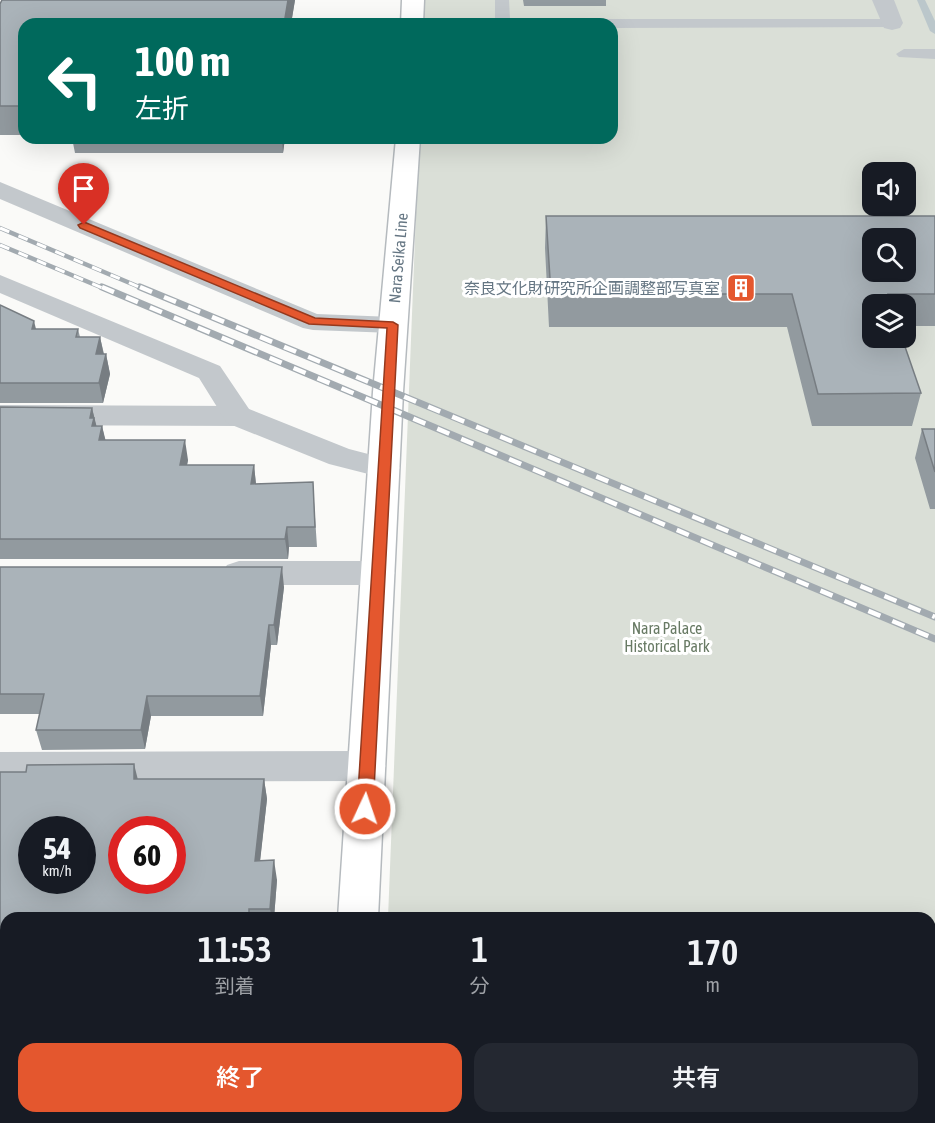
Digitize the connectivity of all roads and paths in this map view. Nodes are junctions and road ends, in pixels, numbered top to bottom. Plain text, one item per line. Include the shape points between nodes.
1 (413, 0) edge
2 (502, 0) edge
3 (883, 0) edge
4 (412, 18) edge
5 (503, 18) edge
6 (892, 23) joint
7 (618, 24) edge
8 (904, 54) dead end
9 (935, 54) edge
10 (408, 144) edge
11 (0, 190) edge
12 (0, 283) edge
13 (393, 325) junction
14 (0, 415) edge
15 (238, 416) junction
16 (384, 468) junction
17 (213, 573) edge
18 (378, 573) junction
19 (367, 766) junction
20 (0, 767) edge
21 (358, 912) edge

1 - 4 main road
2 - 5 lane
3 - 6 street
6 - 7 lane
8 - 9 lane
10 - 13 main road, Nara Seika Line
11 - 13 street via 313,322
12 - 15 street via 210,372
13 - 16 main road, Nara Seika Line
14 - 15 street
15 - 16 street via 340,457
16 - 18 main road, Nara Seika Line
17 - 18 street
18 - 19 main road, Nara Seika Line
19 - 20 street
19 - 21 main road, Nara Seika Line

